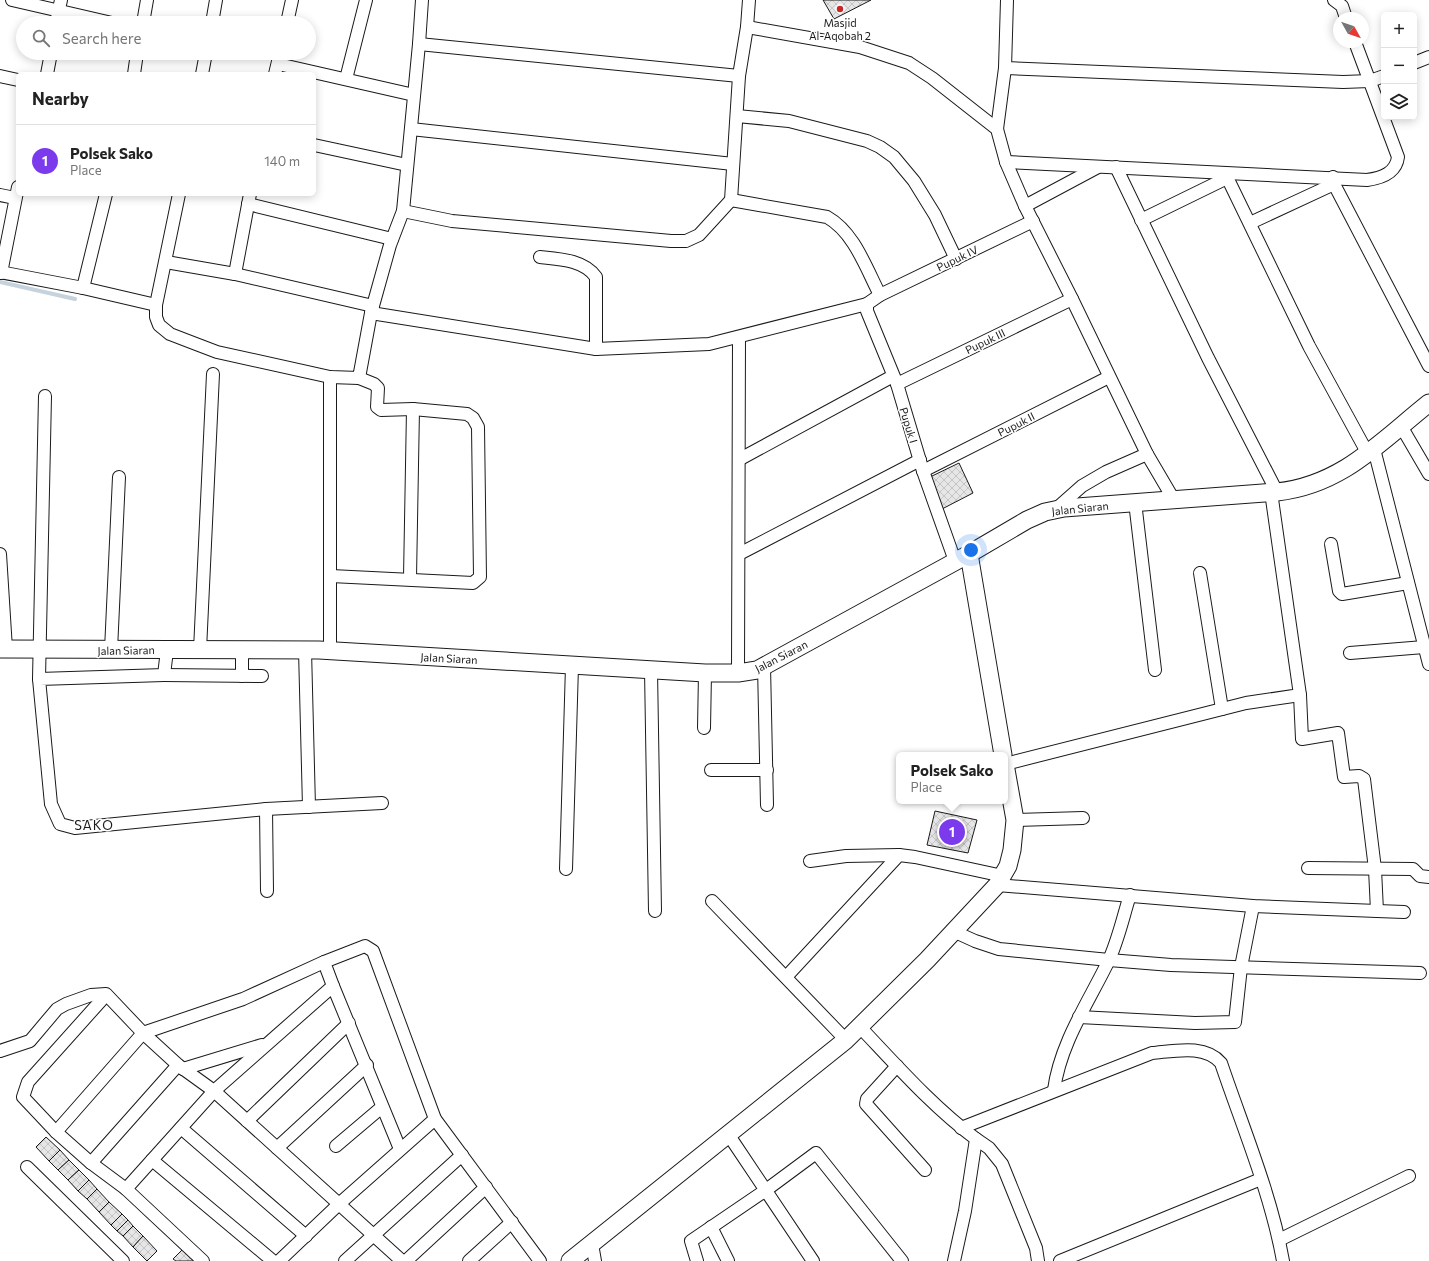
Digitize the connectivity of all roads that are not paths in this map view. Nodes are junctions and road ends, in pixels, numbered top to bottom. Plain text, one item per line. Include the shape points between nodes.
1 (12, 0) edge
2 (147, 0) edge
3 (216, 0) edge
4 (292, 0) edge
5 (366, 0) edge
6 (422, 0) edge
7 (749, 0) edge
8 (1007, 0) edge
9 (1334, 0) edge
10 (59, 11) edge
11 (1344, 12) edge
12 (81, 16) edge
13 (144, 16) edge
14 (213, 16) edge
15 (289, 16) edge
16 (747, 27) junction
17 (419, 44) junction
18 (1357, 48) edge
19 (1429, 57) edge
20 (49, 60) edge
21 (137, 60) edge
22 (205, 60) edge
23 (1417, 62) edge
24 (278, 64) edge
25 (1005, 68) junction
26 (47, 72) edge
27 (134, 72) edge
28 (202, 72) edge
29 (314, 72) edge
30 (316, 72) edge
31 (0, 76) edge
32 (739, 76) junction
33 (1381, 77) edge
34 (346, 79) junction
35 (16, 80) edge
36 (1370, 81) junction
37 (414, 95) junction
38 (737, 116) junction
39 (411, 129) junction
40 (997, 129) junction
41 (316, 145) edge
42 (1006, 162) junction
43 (733, 164) junction
44 (407, 165) junction
45 (1098, 166) junction
46 (1116, 168) junction
47 (1226, 176) junction
48 (1334, 181) junction
49 (16, 193) edge
50 (0, 195) edge
51 (16, 196) edge
52 (106, 196) edge
53 (179, 196) edge
54 (249, 199) edge
55 (731, 200) junction
56 (1025, 206) junction
57 (402, 211) junction
58 (1141, 220) junction
59 (1033, 221) junction
60 (1250, 223) junction
61 (392, 239) junction
62 (540, 257) dead end
63 (956, 259) junction
64 (166, 262) junction
65 (0, 272) edge
66 (235, 274) junction
67 (83, 288) junction
68 (880, 295) junction
69 (1072, 299) junction
70 (868, 304) junction
71 (156, 305) junction
72 (372, 310) junction
73 (739, 337) junction
74 (596, 349) junction
75 (1429, 366) edge
76 (213, 374) dead end
77 (330, 377) junction
78 (1109, 377) junction
79 (359, 378) junction
80 (895, 380) junction
81 (45, 396) dead end
82 (1429, 403) edge
83 (413, 409) junction
84 (1401, 426) junction
85 (1371, 452) junction
86 (1147, 454) junction
87 (740, 460) junction
88 (921, 465) junction
89 (1429, 474) edge
90 (119, 477) dead end
91 (1274, 492) junction
92 (1174, 500) junction
93 (1135, 502) junction
94 (1056, 509) junction
95 (1331, 544) dead end
96 (0, 554) edge
97 (739, 554) junction
98 (962, 558) junction
99 (1200, 573) dead end
100 (331, 576) junction
101 (410, 578) junction
102 (1408, 584) junction
103 (1424, 646) junction
104 (3, 649) edge
105 (39, 650) junction
106 (111, 650) junction
107 (167, 650) junction
108 (200, 650) junction
109 (242, 650) junction
110 (305, 650) junction
111 (330, 651) junction
112 (1350, 653) dead end
113 (1429, 664) edge
114 (572, 666) junction
115 (764, 666) junction
116 (651, 670) junction
117 (1155, 670) dead end
118 (705, 673) junction
119 (738, 673) junction
120 (164, 675) junction
121 (242, 676) junction
122 (262, 676) dead end
123 (38, 679) junction
124 (1300, 695) junction
125 (1222, 710) junction
126 (704, 728) dead end
127 (1002, 752) edge
128 (1008, 763) edge
129 (711, 770) dead end
130 (767, 770) junction
131 (1008, 781) edge
132 (382, 803) dead end
133 (767, 805) dead end
134 (308, 807) junction
135 (266, 809) junction
136 (1083, 818) dead end
137 (1015, 820) junction
138 (899, 855) junction
139 (810, 861) dead end
140 (1308, 868) dead end
141 (566, 869) dead end
142 (1375, 869) junction
143 (1429, 877) edge
144 (1000, 880) junction
145 (267, 891) dead end
146 (1130, 895) junction
147 (712, 901) dead end
148 (1253, 906) junction
149 (655, 911) dead end
150 (1377, 911) junction
151 (1404, 912) dead end
152 (953, 931) junction
153 (1109, 960) junction
154 (324, 962) junction
155 (1241, 967) junction
156 (1420, 973) dead end
157 (786, 977) junction
158 (333, 986) junction
159 (106, 995) junction
160 (1079, 1017) junction
161 (349, 1023) junction
162 (860, 1027) junction
163 (143, 1033) junction
164 (846, 1040) junction
165 (265, 1044) junction
166 (0, 1051) edge
167 (367, 1065) junction
168 (897, 1066) junction
169 (181, 1067) junction
170 (1054, 1090) junction
171 (214, 1091) junction
172 (382, 1107) junction
173 (435, 1119) junction
174 (247, 1121) junction
175 (181, 1128) junction
176 (961, 1128) junction
177 (56, 1132) junction
178 (728, 1134) junction
179 (976, 1139) junction
180 (336, 1146) dead end
181 (277, 1148) junction
182 (400, 1149) junction
183 (462, 1155) junction
184 (152, 1160) junction
185 (91, 1164) junction
186 (27, 1167) dead end
187 (925, 1170) dead end
188 (1409, 1176) dead end
189 (1261, 1179) junction
190 (486, 1187) junction
191 (126, 1189) junction
192 (766, 1190) junction
193 (339, 1204) junction
194 (512, 1222) junction
195 (711, 1227) junction
196 (306, 1236) junction
197 (374, 1236) junction
198 (1279, 1240) junction
199 (592, 1244) junction
200 (123, 1261) edge
201 (203, 1261) edge
202 (273, 1261) edge
203 (280, 1261) edge
204 (345, 1261) edge
205 (402, 1261) edge
206 (406, 1261) edge
207 (469, 1261) edge
208 (540, 1261) edge
209 (570, 1261) edge
210 (595, 1261) edge
211 (696, 1261) edge
212 (728, 1261) edge
213 (813, 1261) edge
214 (902, 1261) edge
215 (954, 1261) edge
216 (1038, 1261) edge
217 (1060, 1261) edge
218 (1283, 1261) edge

1 - 10 street
2 - 13 street
3 - 14 street
4 - 15 street
5 - 34 street
6 - 17 street
7 - 16 street
8 - 25 street
9 - 11 street via 1342,6
10 - 12 street
16 - 32 street
16 - 40 street via 860,46 909,63
17 - 32 street
17 - 37 street
18 - 36 street
19 - 23 street
20 - 26 street
21 - 27 street
22 - 28 street
24 - 29 street
25 - 36 street
25 - 40 street
30 - 34 street
31 - 35 street
32 - 38 street
33 - 36 street
34 - 37 street
36 - 48 street via 1396,148 1397,164 1381,178
37 - 39 street
38 - 43 street
38 - 63 street via 789,121 867,141 880,147 894,157 914,181 935,215
39 - 43 street
39 - 44 street
40 - 42 street
41 - 44 street
42 - 45 street
42 - 56 street
43 - 55 street
44 - 57 street
45 - 46 street
45 - 56 street
46 - 47 street
46 - 58 street
47 - 48 street
47 - 58 street
47 - 60 street
48 - 60 street
48 - 75 street
49 - 50 street
51 - 65 street
52 - 67 street
53 - 64 street
54 - 61 street
54 - 66 street
55 - 57 street via 699,235 686,241 452,222
55 - 68 street via 827,217 838,223 848,235
56 - 59 street
57 - 61 street
58 - 91 street
59 - 63 street, Pupuk IV
59 - 69 street
60 - 85 street via 1309,346
61 - 72 street
62 - 74 street via 562,259 586,266 596,277
63 - 68 street, Pupuk IV
64 - 66 street
64 - 71 street
65 - 67 street
66 - 72 street
67 - 71 street
68 - 70 street
69 - 78 street
69 - 80 street, Pupuk III
70 - 73 street
70 - 80 street, Pupuk I via 867,311
71 - 77 street via 156,317 170,334 217,352
72 - 74 street
72 - 79 street
73 - 74 street via 702,344
73 - 87 street
76 - 108 street
77 - 79 street
77 - 100 street
78 - 86 street
78 - 88 street, Pupuk II
79 - 83 street via 378,388 376,402 379,408 386,411
80 - 87 street, Pupuk III
80 - 88 street, Pupuk I
81 - 105 street
82 - 84 street, Jalan Siaran
83 - 101 street
83 - 101 street via 467,414 478,427 480,577 473,583
84 - 85 street, Jalan Siaran
84 - 89 street
85 - 91 street, Jalan Siaran via 1326,480 1309,486
85 - 102 street
86 - 92 street
86 - 94 street via 1088,482
87 - 97 street
88 - 97 street, Pupuk II
88 - 98 street, Pupuk I
90 - 106 street
91 - 92 street, Jalan Siaran
91 - 124 street
92 - 93 street, Jalan Siaran
93 - 94 street, Jalan Siaran
93 - 117 street
94 - 98 street, Jalan Siaran via 1027,520
95 - 102 street via 1339,591 1342,594
96 - 104 street
97 - 119 street
98 - 115 street, Jalan Siaran
98 - 127 street
99 - 125 street
100 - 101 street
100 - 111 street
102 - 103 street
103 - 112 street
103 - 113 street
104 - 105 street, Jalan Siaran
105 - 106 street, Jalan Siaran
105 - 123 street
106 - 107 street, Jalan Siaran
107 - 108 street, Jalan Siaran
107 - 120 street
108 - 109 street, Jalan Siaran
109 - 110 street, Jalan Siaran
109 - 121 street
110 - 111 street, Jalan Siaran
110 - 134 street
111 - 114 street, Jalan Siaran
114 - 116 street, Jalan Siaran
114 - 141 street
115 - 119 street, Jalan Siaran via 752,672
115 - 130 street
116 - 118 street, Jalan Siaran
116 - 149 street
118 - 119 street, Jalan Siaran
118 - 126 street
120 - 121 street
120 - 123 street
121 - 122 street
123 - 135 street via 51,804 60,824 75,828
124 - 125 street via 1246,703
124 - 142 street via 1302,739 1338,734 1344,776 1364,778
125 - 128 street
129 - 130 street
130 - 133 street
131 - 137 street
132 - 134 street
134 - 135 street
135 - 145 street
136 - 137 street
137 - 144 street via 1012,850 1008,866
138 - 139 street via 846,856
138 - 144 street via 915,856
138 - 157 street
140 - 142 street
142 - 143 street via 1413,869 1420,876
142 - 150 street
144 - 146 street
144 - 152 street
146 - 148 street
146 - 153 street
147 - 157 street
148 - 150 street
148 - 155 street
150 - 151 street
152 - 153 street via 999,949
152 - 162 street
153 - 155 street
153 - 160 street
154 - 158 street
154 - 163 street via 243,999
154 - 173 street via 365,946 373,951
155 - 156 street
155 - 160 street via 1236,1022 1195,1023
157 - 164 street
158 - 161 street
158 - 165 street
159 - 163 street
159 - 166 street via 91,995 66,1004 57,1009 30,1041
159 - 177 street via 25,1088 23,1097
160 - 170 street via 1063,1053 1055,1077
161 - 167 street
161 - 174 street
162 - 164 street
162 - 168 street
163 - 169 street
163 - 177 street
164 - 178 street
165 - 169 street
165 - 171 street
167 - 172 street
167 - 181 street
168 - 176 street
168 - 187 street via 867,1099 866,1104
169 - 171 street
169 - 185 street
170 - 176 street
170 - 189 street via 1152,1053 1202,1051 1210,1054 1221,1063
171 - 174 street
171 - 175 street
172 - 180 street
172 - 182 street
173 - 182 street
173 - 183 street
174 - 181 street
175 - 184 street
175 - 196 street
176 - 179 street
177 - 185 street
178 - 192 street
178 - 199 street
179 - 215 street
179 - 216 street via 989,1148 1002,1164 1036,1248
181 - 193 street
182 - 193 street
183 - 190 street
183 - 197 street
184 - 191 street
184 - 202 street
185 - 191 street
186 - 200 street
188 - 198 street
189 - 198 street
189 - 217 street
190 - 194 street
190 - 206 street
191 - 201 street
192 - 195 street
192 - 213 street
192 - 214 street via 816,1153
193 - 196 street
193 - 197 street
194 - 207 street
194 - 208 street
195 - 211 street via 691,1241
195 - 212 street
196 - 203 street
197 - 204 street
197 - 205 street
198 - 218 street
199 - 209 street
199 - 210 street

